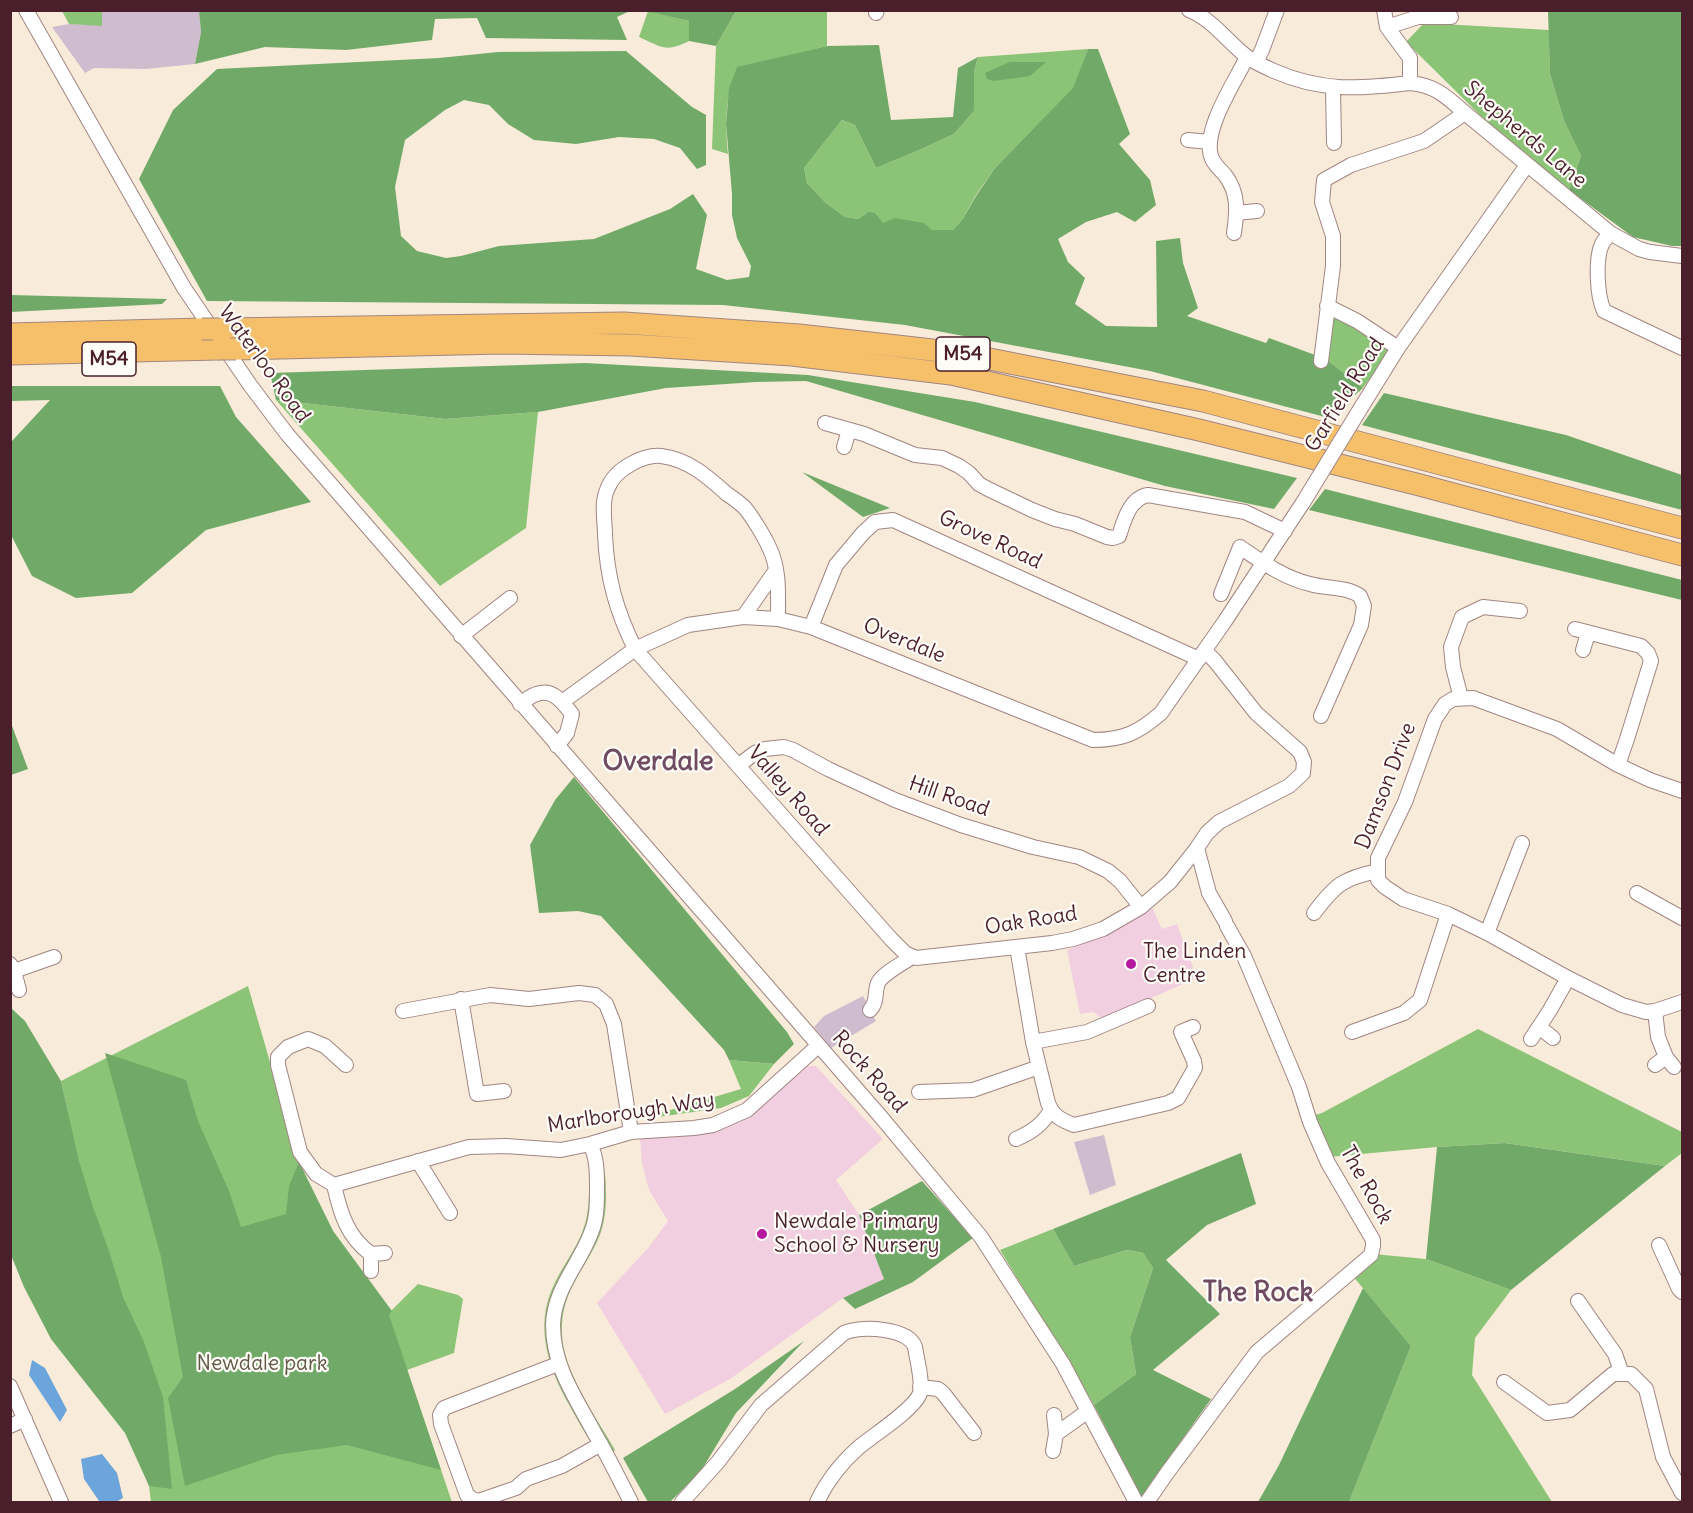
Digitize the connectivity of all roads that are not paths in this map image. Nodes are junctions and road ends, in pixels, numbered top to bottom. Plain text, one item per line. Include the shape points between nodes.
1 (26, 10) edge
2 (1188, 10) edge
3 (1277, 10) edge
4 (1384, 10) edge
5 (1451, 17) dead end
6 (1387, 27) junction
7 (1252, 59) junction
8 (1410, 83) junction
9 (1333, 88) junction
10 (1465, 113) junction
11 (1188, 140) dead end
12 (1209, 142) junction
13 (1334, 143) dead end
14 (1527, 165) junction
15 (1257, 211) dead end
16 (1236, 213) junction
17 (1610, 232) junction
18 (1234, 233) dead end
19 (1683, 255) edge
20 (1327, 306) junction
21 (10, 329) edge
22 (90, 332) junction
23 (10, 334) edge
24 (216, 344) junction
25 (1398, 348) junction
26 (1683, 348) edge
27 (10, 354) edge
28 (1321, 361) dead end
29 (10, 369) edge
30 (825, 423) dead end
31 (849, 430) junction
32 (844, 447) dead end
33 (1683, 528) edge
34 (1285, 531) junction
35 (1683, 555) edge
36 (1263, 563) junction
37 (776, 570) junction
38 (1221, 594) dead end
39 (510, 598) dead end
40 (1520, 611) dead end
41 (743, 617) junction
42 (778, 619) junction
43 (811, 627) junction
44 (461, 636) junction
45 (635, 649) junction
46 (1583, 650) dead end
47 (1202, 655) junction
48 (1461, 698) junction
49 (562, 702) junction
50 (520, 704) junction
51 (1321, 716) dead end
52 (557, 746) junction
53 (738, 765) junction
54 (1618, 765) junction
55 (1683, 791) edge
56 (1522, 843) dead end
57 (1197, 848) junction
58 (1378, 871) junction
59 (1637, 893) dead end
60 (1141, 907) junction
61 (1314, 913) dead end
62 (1448, 914) junction
63 (1683, 918) edge
64 (1487, 933) junction
65 (1017, 947) junction
66 (54, 957) dead end
67 (912, 957) junction
68 (12, 968) edge
69 (1568, 978) junction
70 (19, 990) dead end
71 (461, 999) junction
72 (1683, 1002) edge
73 (1148, 1006) dead end
74 (870, 1010) dead end
75 (403, 1011) dead end
76 (1655, 1011) junction
77 (1193, 1027) dead end
78 (1539, 1027) junction
79 (1352, 1032) dead end
80 (1553, 1038) dead end
81 (1531, 1039) dead end
82 (1033, 1042) junction
83 (818, 1046) junction
84 (1665, 1063) dead end
85 (346, 1065) dead end
86 (1040, 1066) junction
87 (504, 1091) dead end
88 (920, 1092) dead end
89 (1051, 1110) junction
90 (631, 1132) junction
91 (1016, 1139) dead end
92 (590, 1144) junction
93 (418, 1161) junction
94 (334, 1185) junction
95 (450, 1213) dead end
96 (1659, 1245) dead end
97 (371, 1271) dead end
98 (1683, 1292) edge
99 (1578, 1300) dead end
100 (558, 1364) junction
101 (1622, 1374) junction
102 (1504, 1382) dead end
103 (10, 1386) edge
104 (920, 1387) junction
105 (1088, 1411) junction
106 (1054, 1415) dead end
107 (25, 1419) junction
108 (10, 1425) edge
109 (974, 1432) dead end
110 (1056, 1434) junction
111 (601, 1444) junction
112 (1053, 1451) dead end
113 (1683, 1493) edge
114 (61, 1503) edge
115 (631, 1503) edge
116 (682, 1503) edge
117 (816, 1503) edge
118 (1136, 1503) edge
119 (1147, 1503) edge

1 - 44 street, Waterloo Road via 184,288 250,385 287,435
2 - 7 street via 1210,23
3 - 7 street via 1262,50
4 - 6 street
5 - 6 street via 1418,17
6 - 8 street via 1410,58
7 - 9 street via 1300,81
7 - 12 street via 1212,127
8 - 9 street
8 - 10 street, Shepherds Lane via 1439,91
9 - 13 street
10 - 14 street, Shepherds Lane
10 - 20 street via 1424,141 1351,165 1324,180 1322,202 1333,236
11 - 12 street
12 - 16 street via 1211,157 1232,185
14 - 17 street, Shepherds Lane
14 - 25 street, Garfield Road
15 - 16 street
16 - 18 street
17 - 19 street, Shepherds Lane via 1639,249
17 - 26 street via 1599,254 1599,300 1604,311
20 - 25 street
20 - 28 street
21 - 22 highway, M54
22 - 23 highway, M54
22 - 24 highway, M54
24 - 27 highway, M54
24 - 29 highway, M54
24 - 33 highway, M54, bridge via 225,329 624,323 799,335 959,353 1203,401
24 - 35 highway, M54 via 630,345 792,355 951,374 1199,430
25 - 34 street, Garfield Road, bridge
30 - 31 street
31 - 32 street
31 - 34 street via 915,455 942,458 969,472 988,489 1039,513 1107,537 1119,536 1134,501 1148,495 1245,512
34 - 36 street, Garfield Road
36 - 38 street via 1240,547
36 - 47 street, Garfield Road
36 - 51 street via 1298,581 1347,590 1362,599 1361,625
37 - 41 street
37 - 42 street
37 - 45 street via 770,548 745,509 700,470 659,455 626,466 614,476 604,506 611,583 622,624
39 - 44 street
40 - 48 street via 1504,616 1483,607 1462,617 1451,647
41 - 42 street, Overdale
41 - 45 street, Overdale via 688,625
42 - 43 street, Overdale
43 - 47 street, Overdale via 1093,740 1112,740 1146,725 1161,713
43 - 47 street, Grove Road via 836,565 875,522 893,520
44 - 50 street, Waterloo Road
45 - 49 street, Overdale
45 - 53 street, Valley Road
46 - 54 street via 1581,631 1641,646 1651,661
47 - 57 street, Oak Road via 1215,661 1256,713 1300,752 1304,765 1301,775 1289,786 1219,822
48 - 54 street via 1473,698 1557,729
48 - 58 street, Damson Drive via 1445,704 1435,719 1405,802 1378,858
49 - 50 street via 553,694 538,693
49 - 52 street via 572,714 567,733
50 - 52 street, Rock Road
52 - 83 street, Rock Road
53 - 60 street, Hill Road via 755,753 775,747 793,750 906,805 1033,847 1078,857 1120,881
53 - 67 street, Valley Road via 891,939
54 - 55 street
56 - 64 street
57 - 60 street, Oak Road via 1170,882
57 - 119 street, The Rock via 1209,893 1244,956 1328,1163 1373,1246 1371,1255 1257,1352
58 - 61 street via 1356,875 1332,890
58 - 62 street, Damson Drive via 1378,880 1403,899
59 - 63 street
60 - 65 street, Oak Road via 1082,936
62 - 64 street, Damson Drive
62 - 79 street via 1420,1000 1404,1013
64 - 69 street, Damson Drive
65 - 67 street, Oak Road
65 - 82 street
66 - 68 street
67 - 74 street via 882,978
68 - 70 street
69 - 76 street, Damson Drive via 1622,1005
69 - 78 street
71 - 75 street
71 - 87 street via 477,1094
71 - 90 street via 490,995 538,999 586,993 600,998 614,1024
72 - 76 street, Damson Drive
73 - 82 street via 1087,1032
76 - 84 street
77 - 89 street via 1181,1032 1195,1068 1178,1098 1074,1125 1056,1117
78 - 80 street
78 - 81 street
82 - 86 street
83 - 90 street, Marlborough Way via 747,1110 713,1125
83 - 105 street, Rock Road via 981,1237 1063,1364
85 - 94 street via 325,1046 308,1039 288,1047 278,1057 300,1152 316,1174
86 - 88 street via 973,1090
86 - 89 street
89 - 91 street via 1041,1125
90 - 92 street, Marlborough Way
92 - 93 street, Marlborough Way via 561,1150 469,1147
92 - 100 street via 597,1178 595,1223 555,1306 553,1326
93 - 94 street, Marlborough Way
93 - 95 street via 447,1196
94 - 97 street via 341,1216 351,1233 364,1249 378,1254
96 - 98 street
99 - 101 street via 1615,1354
100 - 111 street
100 - 111 street via 444,1408 441,1424 467,1495 478,1501 516,1488 526,1479 562,1466
101 - 102 street via 1613,1374 1570,1410 1547,1413
101 - 113 street via 1631,1374 1646,1389 1662,1457
103 - 107 street
104 - 109 street via 943,1393
104 - 116 street via 913,1341 885,1331 850,1330 761,1405
104 - 117 street via 911,1406 858,1448 834,1473
105 - 110 street
105 - 118 street, Rock Road
106 - 110 street
107 - 108 street
107 - 114 street
110 - 112 street
111 - 115 street

